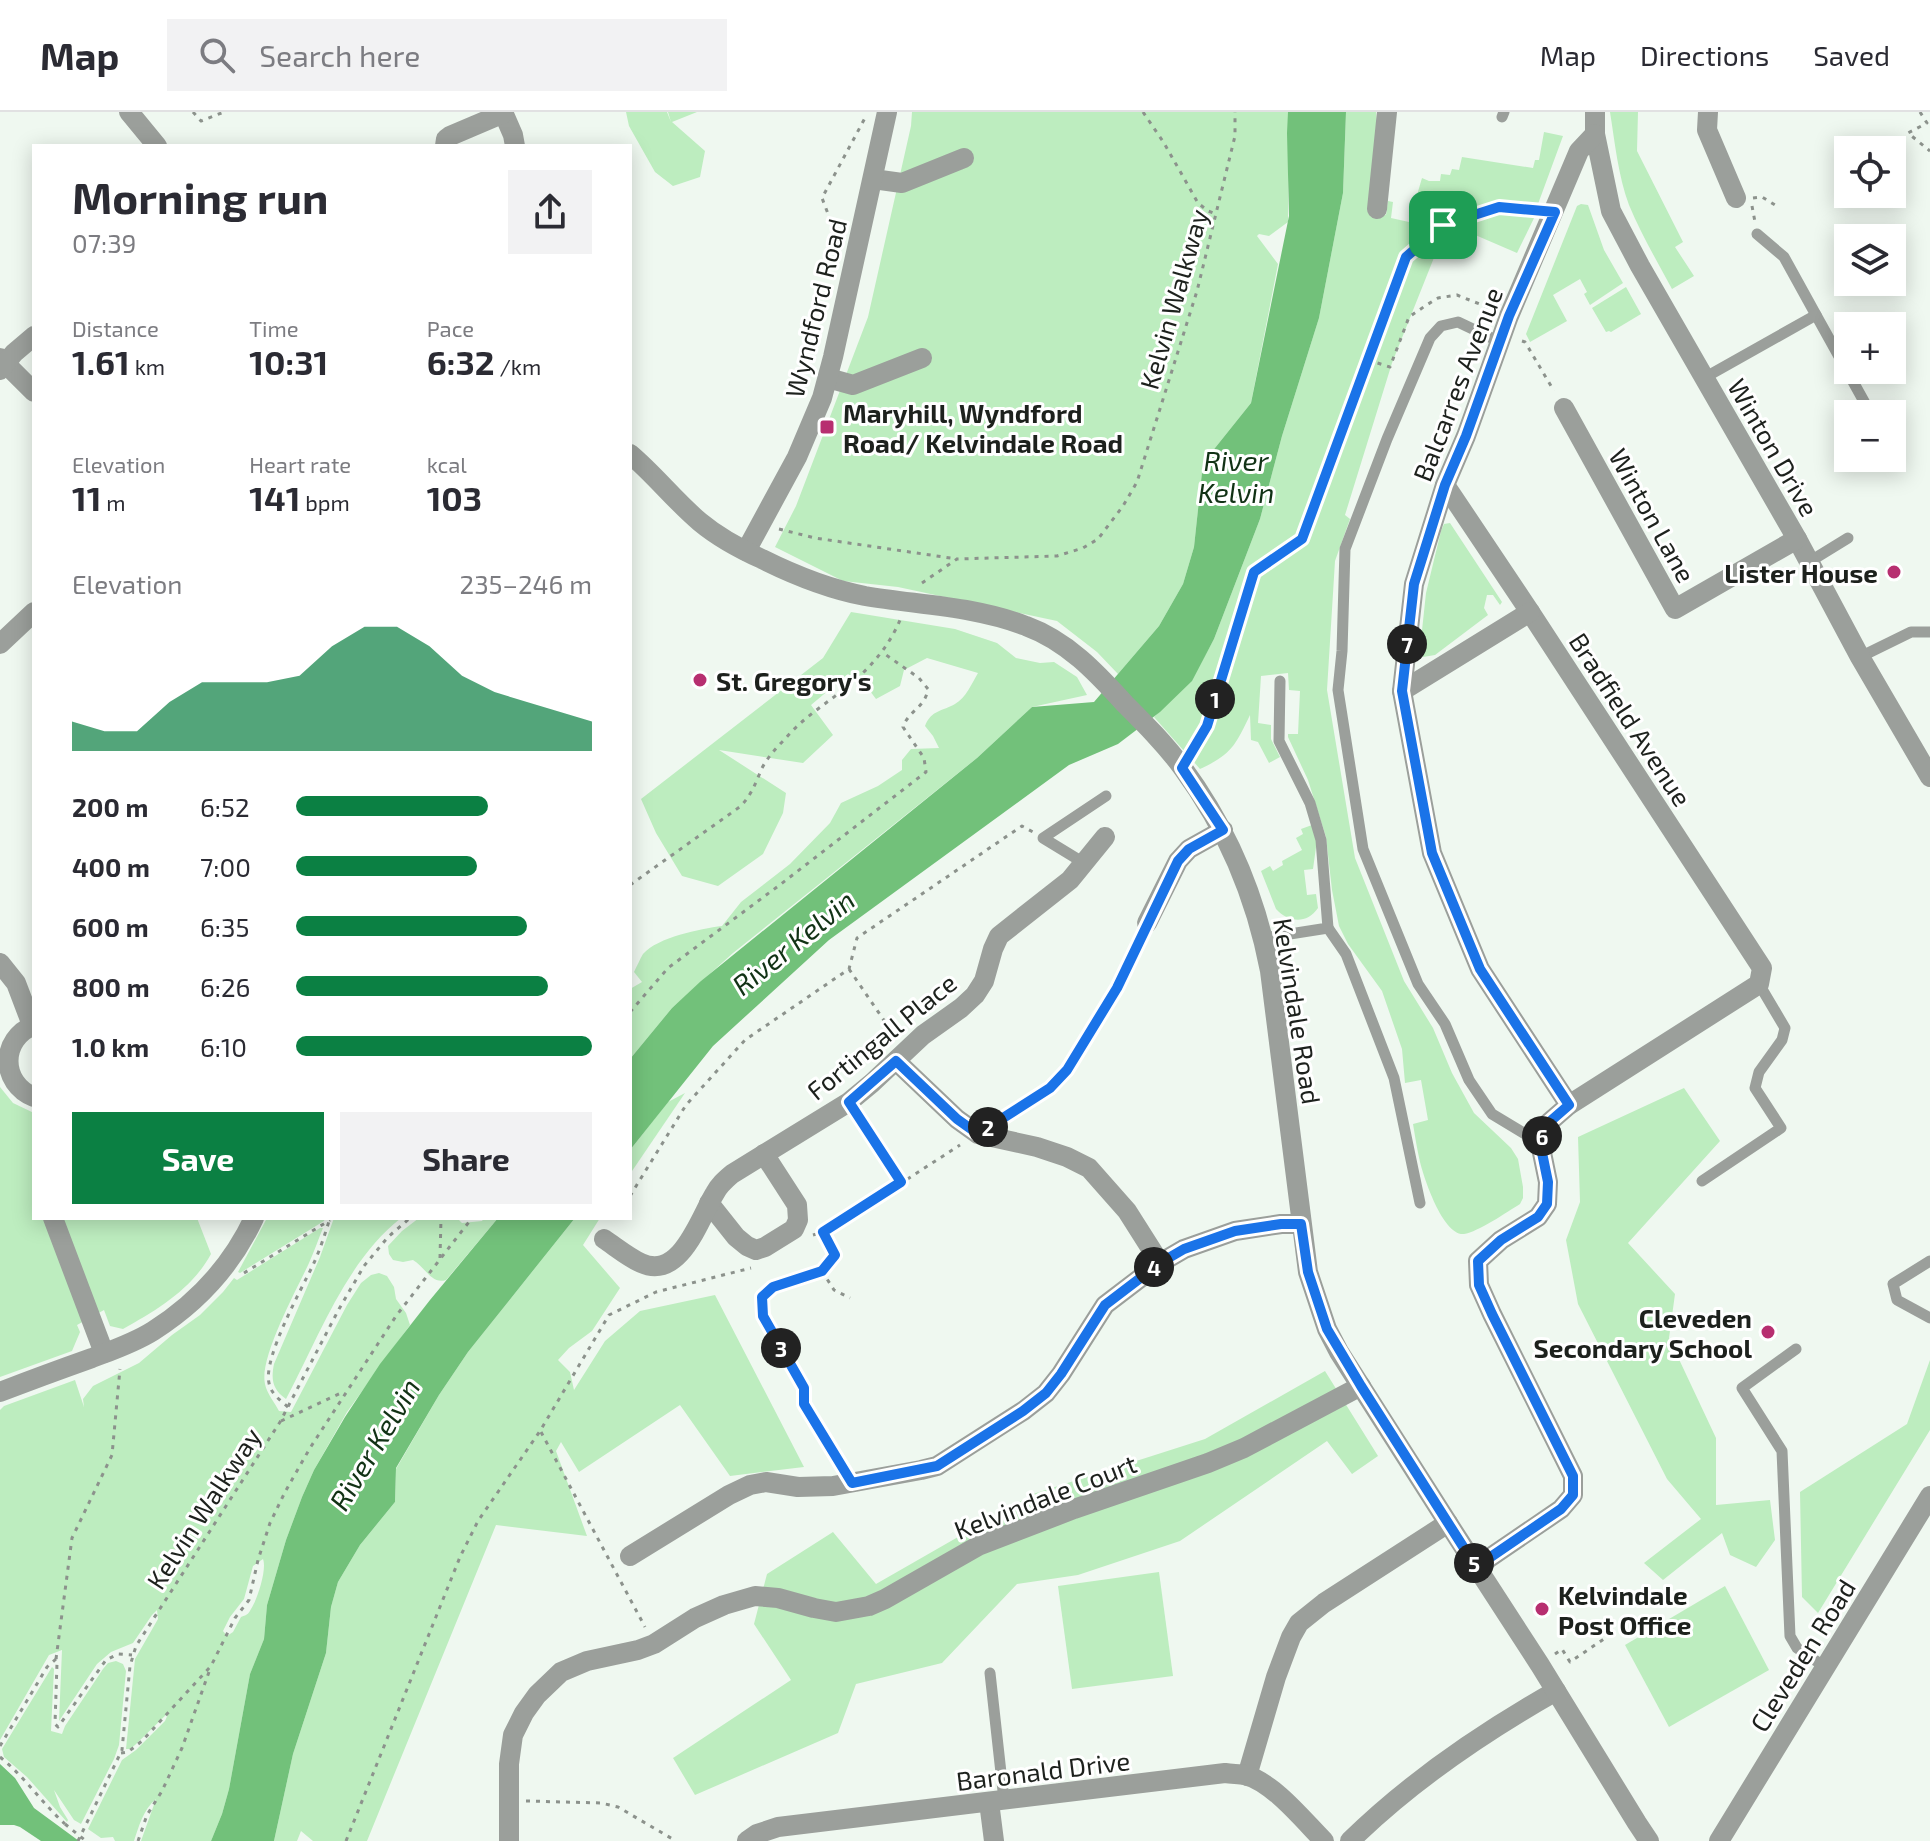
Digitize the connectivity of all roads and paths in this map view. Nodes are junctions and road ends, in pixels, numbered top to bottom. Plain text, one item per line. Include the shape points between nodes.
1 (129, 112) edge
2 (193, 112) edge
3 (224, 112) edge
4 (868, 112) edge
5 (887, 112) edge
6 (1143, 112) edge
7 (1235, 112) edge
8 (1387, 112) edge
9 (1595, 112) edge
10 (1708, 112) edge
11 (1920, 112) edge
12 (503, 113) edge
13 (1595, 134) junction
14 (155, 144) edge
15 (445, 144) edge
16 (516, 144) edge
17 (1930, 151) edge
18 (964, 158) dead end
19 (873, 179) junction
20 (1743, 198) joint
21 (1377, 209) dead end
22 (1555, 212) junction
23 (1216, 214) junction
24 (1757, 234) joint
25 (857, 249) junction
26 (1816, 315) junction
27 (32, 338) edge
28 (1522, 341) dead end
29 (1500, 342) junction
30 (922, 358) dead end
31 (2, 364) edge
32 (828, 378) junction
33 (1546, 378) dead end
34 (1704, 378) junction
35 (32, 390) edge
36 (1863, 400) edge
37 (1564, 408) dead end
38 (632, 456) edge
39 (1445, 485) junction
40 (761, 524) junction
41 (1848, 538) dead end
42 (1797, 539) junction
43 (746, 551) junction
44 (957, 559) junction
45 (1809, 562) junction
46 (908, 602) junction
47 (1530, 612) junction
48 (32, 614) edge
49 (1930, 632) edge
50 (0, 644) edge
51 (881, 652) junction
52 (1860, 657) junction
53 (1280, 681) dead end
54 (1402, 691) junction
55 (1182, 768) junction
56 (1930, 777) edge
57 (1106, 796) dead end
58 (1223, 830) junction
59 (1105, 837) dead end
60 (1043, 838) junction
61 (1084, 863) junction
62 (632, 884) edge
63 (1147, 923) joint
64 (1328, 928) junction
65 (1264, 938) junction
66 (0, 963) edge
67 (849, 969) junction
68 (1759, 984) junction
69 (632, 1010) edge
70 (32, 1023) edge
71 (32, 1026) edge
72 (902, 1054) junction
73 (32, 1096) edge
74 (849, 1102) junction
75 (1569, 1105) junction
76 (978, 1134) junction
77 (1540, 1143) junction
78 (764, 1154) junction
79 (1702, 1181) dead end
80 (901, 1182) junction
81 (632, 1193) edge
82 (709, 1203) junction
83 (1420, 1203) dead end
84 (54, 1220) edge
85 (253, 1220) edge
86 (328, 1220) edge
87 (330, 1220) edge
88 (408, 1220) edge
89 (441, 1220) edge
90 (470, 1220) edge
91 (1301, 1224) junction
92 (823, 1232) junction
93 (806, 1236) dead end
94 (604, 1239) dead end
95 (440, 1260) junction
96 (1930, 1261) edge
97 (1160, 1263) junction
98 (751, 1268) dead end
99 (822, 1271) junction
100 (239, 1276) dead end
101 (850, 1298) dead end
102 (1930, 1318) edge
103 (1796, 1349) dead end
104 (113, 1350) junction
105 (1361, 1386) junction
106 (346, 1390) junction
107 (0, 1392) edge
108 (288, 1407) junction
109 (280, 1422) junction
110 (540, 1431) junction
111 (852, 1483) junction
112 (1930, 1496) edge
113 (1448, 1523) junction
114 (630, 1556) dead end
115 (1476, 1567) junction
116 (1614, 1632) dead end
117 (654, 1644) junction
118 (132, 1655) junction
119 (56, 1659) junction
120 (1570, 1662) dead end
121 (211, 1666) junction
122 (1825, 1667) junction
123 (990, 1673) dead end
124 (1556, 1691) junction
125 (2, 1737) edge
126 (0, 1746) edge
127 (121, 1753) junction
128 (0, 1757) edge
129 (1247, 1776) junction
130 (509, 1800) junction
131 (997, 1801) junction
132 (78, 1841) edge
133 (86, 1841) edge
134 (138, 1841) edge
135 (346, 1841) edge
136 (509, 1841) edge
137 (676, 1841) edge
138 (747, 1841) edge
139 (994, 1841) edge
140 (1324, 1841) edge
141 (1350, 1841) edge
142 (1649, 1841) edge
143 (1719, 1841) edge

1 - 14 street
2 - 3 path via 201,121
4 - 25 path via 822,198 840,245
5 - 19 street, Wyndford Road
6 - 23 path via 1198,203
7 - 23 path, Kelvin Walkway via 1235,136
8 - 21 street
9 - 13 street, Winton Drive
10 - 20 street via 1707,130
11 - 17 path via 1927,123 1908,133
12 - 15 street via 450,136
12 - 16 street
13 - 22 street, Balcarres Avenue via 1579,151
13 - 34 street, Winton Drive via 1611,211
18 - 19 street via 902,183
19 - 25 street, Wyndford Road
20 - 24 path
22 - 29 street, Balcarres Avenue
22 - 55 path via 1499,207 1443,225 1406,257 1302,539 1254,572 1207,726
23 - 44 path, Kelvin Walkway via 1137,482 1123,506 1098,539 1083,548 1057,556
24 - 26 lane via 1784,257
25 - 32 street, Wyndford Road
26 - 34 lane
26 - 36 lane
27 - 31 street
28 - 33 path
29 - 39 street, Balcarres Avenue
29 - 77 lane via 1458,322 1441,326 1416,368 1345,549 1338,690 1363,849 1418,984 1492,1114
30 - 32 street via 853,385
31 - 35 street
32 - 40 street, Wyndford Road via 797,457
34 - 42 street, Winton Drive
37 - 42 street, Winton Lane via 1675,609
38 - 43 street, Kelvindale Road via 699,520
39 - 47 street, Bradfield Avenue
39 - 54 street, Balcarres Avenue via 1414,584
40 - 43 street, Wyndford Road
40 - 44 path, Kelvin Walkway via 815,538
41 - 45 lane
42 - 45 street, Winton Drive
43 - 46 street, Kelvindale Road via 827,586
44 - 46 path via 913,590
45 - 52 street, Winton Drive
46 - 51 path
46 - 55 street, Kelvindale Road via 1026,626 1061,645 1091,667
47 - 54 street
47 - 68 street, Bradfield Avenue via 1762,968
48 - 50 street
49 - 52 lane via 1911,632
51 - 62 path via 858,678 787,735 741,806
51 - 69 path via 928,689 926,700 903,727 924,758 926,772 668,968
52 - 56 street, Winton Drive
53 - 64 lane via 1279,741 1310,803 1321,840
54 - 75 street, Balcarres Avenue via 1432,853 1480,969
55 - 58 street, Kelvindale Road
57 - 60 lane
58 - 63 street via 1178,861
58 - 65 street, Kelvindale Road
59 - 61 street, Fortingall Place
60 - 61 lane
60 - 67 path via 1022,826 1009,834 857,938
61 - 72 street, Fortingall Place via 1058,891 999,936 975,995
63 - 76 path via 1117,988 1067,1070 1050,1088
64 - 65 lane
64 - 83 lane via 1346,954 1394,1078
65 - 91 street, Kelvindale Road
66 - 70 street via 16,983
67 - 72 path
67 - 81 path via 745,1040 686,1105
68 - 75 street
68 - 79 lane via 1785,1028 1755,1088 1781,1128
71 - 73 street via 13,1041 7,1063 17,1087
72 - 74 street, Fortingall Place
72 - 76 street via 957,1119
74 - 78 street, Fortingall Place
74 - 80 path
75 - 77 street via 1546,1125
76 - 80 path
76 - 97 street via 1037,1147 1089,1168 1127,1211
77 - 115 street via 1547,1204 1538,1217 1478,1261 1479,1285 1573,1476 1573,1495 1561,1509
78 - 82 street, Fortingall Place via 722,1182
78 - 82 street via 797,1205 794,1229 756,1250 736,1237
80 - 92 path
82 - 94 street, Fortingall Place via 680,1255 667,1263 643,1264
84 - 104 street
85 - 104 street via 222,1270 199,1295 153,1331
86 - 100 path
87 - 108 path via 269,1366 270,1388
88 - 108 path, Kelvin Walkway via 364,1266
89 - 95 path
90 - 95 path
91 - 97 street via 1235,1231
91 - 105 street, Kelvindale Road via 1317,1304
92 - 93 path
92 - 99 path via 835,1255
95 - 106 path
96 - 102 lane via 1893,1284 1897,1300
97 - 111 street via 1105,1305 1061,1374 1023,1411 937,1466
98 - 110 path via 656,1292 609,1315
99 - 101 path via 834,1290
99 - 111 path via 773,1287 762,1297 763,1316 804,1388 804,1404
103 - 122 lane via 1742,1388 1782,1451 1790,1636 1797,1648
104 - 107 street
104 - 119 path via 112,1455 72,1538
105 - 113 street, Kelvindale Road
105 - 117 street, Kelvindale Court via 1244,1448 978,1546 869,1606 836,1612 755,1596 695,1618
106 - 109 path
106 - 121 path via 276,1509 249,1600
108 - 109 path, Kelvin Walkway
109 - 118 path, Kelvin Walkway
110 - 117 path
110 - 135 path via 478,1521 460,1557
111 - 114 street via 750,1485
112 - 122 street, Cleveden Road
113 - 115 street, Kelvindale Road
113 - 129 street via 1299,1623 1276,1677
115 - 124 street, Kelvindale Road
116 - 120 path
117 - 130 street, Kelvindale Court via 577,1664 546,1685 513,1735
118 - 119 path via 106,1660 58,1727
118 - 127 path, Kelvin Walkway
119 - 125 path
121 - 127 path via 142,1741
121 - 134 path via 182,1748
122 - 143 street, Cleveden Road
123 - 131 lane
124 - 141 street via 1431,1771
124 - 142 street, Kelvindale Road
125 - 126 path
127 - 132 path, Kelvin Walkway
128 - 133 path, bridge
129 - 131 street, Baronald Drive via 1201,1775
129 - 140 street via 1277,1794
130 - 136 street, Kelvindale Court
130 - 137 path via 618,1807
131 - 138 street, Baronald Drive via 778,1827
131 - 139 street

